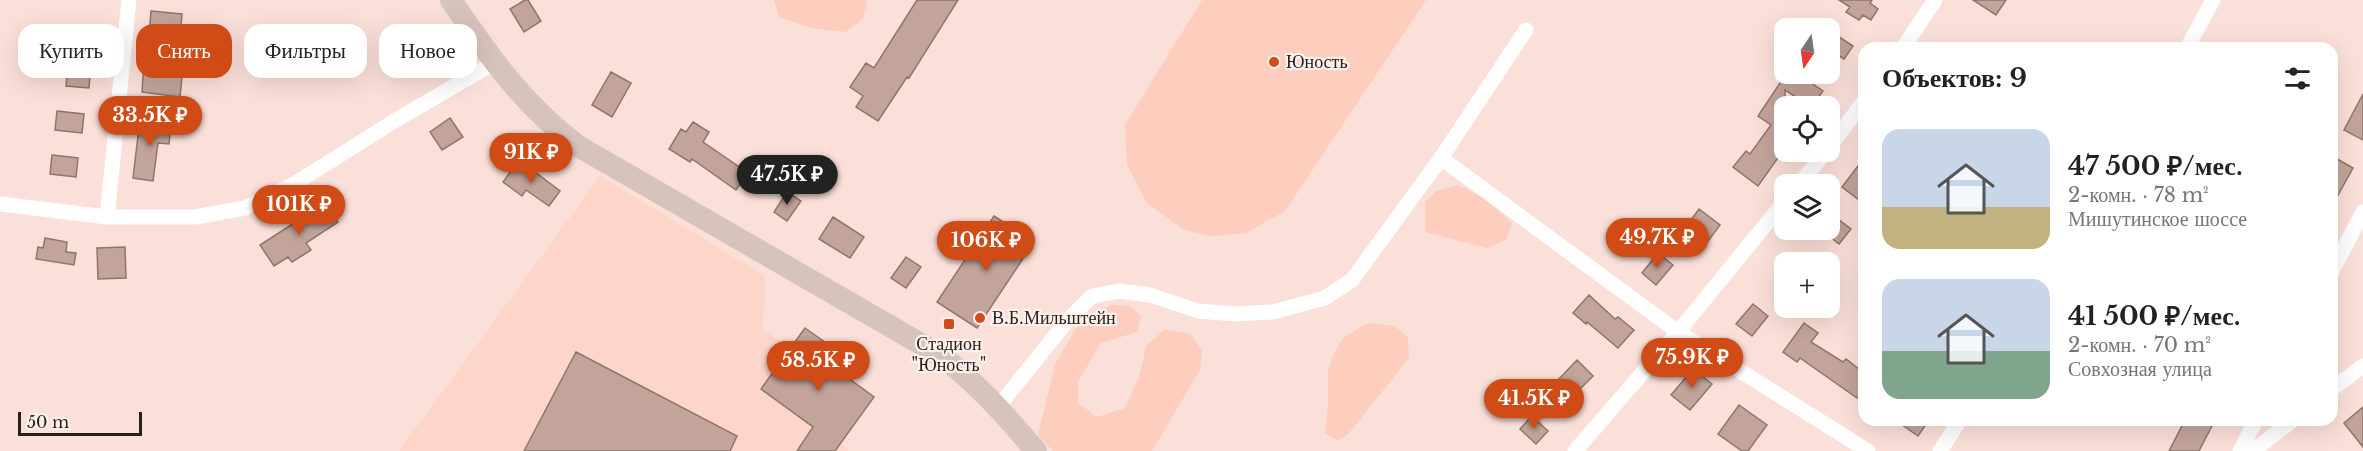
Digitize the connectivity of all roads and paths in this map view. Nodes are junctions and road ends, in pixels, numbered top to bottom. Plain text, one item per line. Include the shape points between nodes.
1 (129, 0) edge
2 (451, 0) edge
3 (1935, 0) edge
4 (2213, 0) edge
5 (1526, 30) dead end
6 (1907, 42) edge
7 (2190, 42) edge
8 (494, 63) junction
9 (1858, 109) edge
10 (1840, 133) edge
11 (1441, 158) junction
12 (1818, 162) edge
13 (1807, 174) edge
14 (0, 204) edge
15 (2363, 212) edge
16 (1774, 214) edge
17 (107, 217) junction
18 (2338, 260) edge
19 (1678, 332) junction
20 (2363, 366) edge
21 (2338, 385) edge
22 (999, 407) junction
23 (1956, 426) edge
24 (2253, 426) edge
25 (2285, 426) edge
26 (1036, 451) edge
27 (1575, 451) edge
28 (1868, 451) edge
29 (1940, 451) edge
30 (2240, 451) edge
31 (2253, 451) edge

1 - 17 street
2 - 8 main road
3 - 6 street
4 - 7 street
5 - 11 street
8 - 17 street via 294,184 245,208 195,216
8 - 22 main road via 533,108 578,146 940,355
9 - 10 street
11 - 19 street
11 - 22 street via 1352,280 1325,298 1273,312 1235,314 1198,311 1129,292 1092,296 1067,321
12 - 13 street
14 - 17 street
15 - 18 street
16 - 19 street
19 - 27 street
19 - 28 street
20 - 21 street
22 - 26 main road
23 - 29 street
24 - 30 street
25 - 31 street

